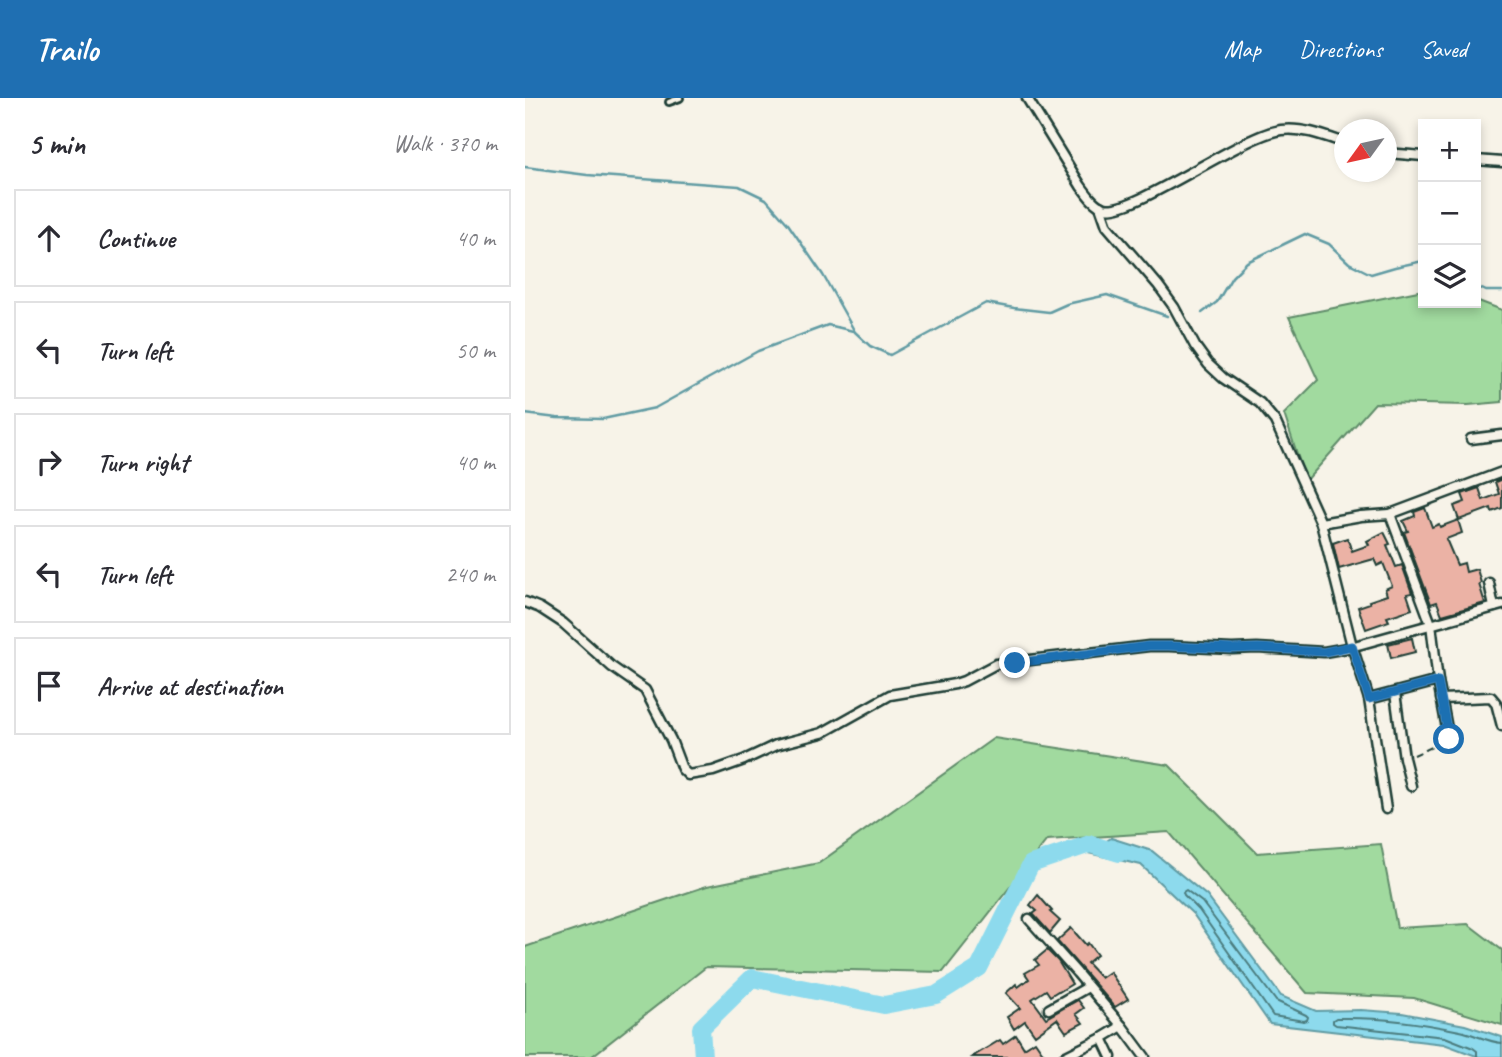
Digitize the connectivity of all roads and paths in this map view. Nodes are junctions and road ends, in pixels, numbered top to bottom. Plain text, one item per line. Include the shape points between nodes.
1 (680, 98) edge
2 (1027, 98) edge
3 (669, 102) dead end
4 (1334, 140) edge
5 (1397, 154) edge
6 (1418, 156) edge
7 (1481, 160) edge
8 (1502, 162) edge
9 (1100, 206) junction
10 (1502, 435) edge
11 (1471, 439) dead end
12 (1502, 472) edge
13 (1389, 514) junction
14 (1321, 523) junction
15 (1489, 583) dead end
16 (525, 602) edge
17 (1498, 606) edge
18 (1431, 624) junction
19 (1352, 646) junction
20 (1438, 681) junction
21 (1395, 692) junction
22 (1502, 694) edge
23 (1369, 699) junction
24 (1441, 699) junction
25 (1494, 699) junction
26 (1502, 726) edge
27 (1449, 739) joint
28 (1404, 758) junction
29 (1411, 786) dead end
30 (1386, 809) dead end
31 (1029, 919) dead end
32 (1088, 987) junction
33 (1049, 1009) dead end
34 (1122, 1027) junction
35 (1102, 1038) junction
36 (1068, 1056) edge
37 (1111, 1057) edge
38 (1145, 1057) edge

1 - 3 lane
2 - 9 street via 1081,186
4 - 9 street via 1275,131 1132,202
5 - 6 street
7 - 8 street
9 - 14 street via 1107,226 1158,285 1208,364 1260,403 1275,421
10 - 11 street
12 - 13 street
13 - 14 street
13 - 18 street
14 - 19 street
15 - 17 street
16 - 19 street via 563,623 645,690 690,775 822,733 890,695 955,684 996,664 1149,646 1324,652
17 - 18 street
18 - 19 street
18 - 20 street
19 - 23 street
20 - 21 street
20 - 24 street
21 - 23 street
21 - 28 street
22 - 25 street
23 - 30 street
24 - 25 street
24 - 27 street
25 - 26 street
27 - 28 path
28 - 29 street
31 - 32 street
32 - 33 street
32 - 34 street
34 - 35 street
34 - 38 street
35 - 36 street
35 - 37 street

